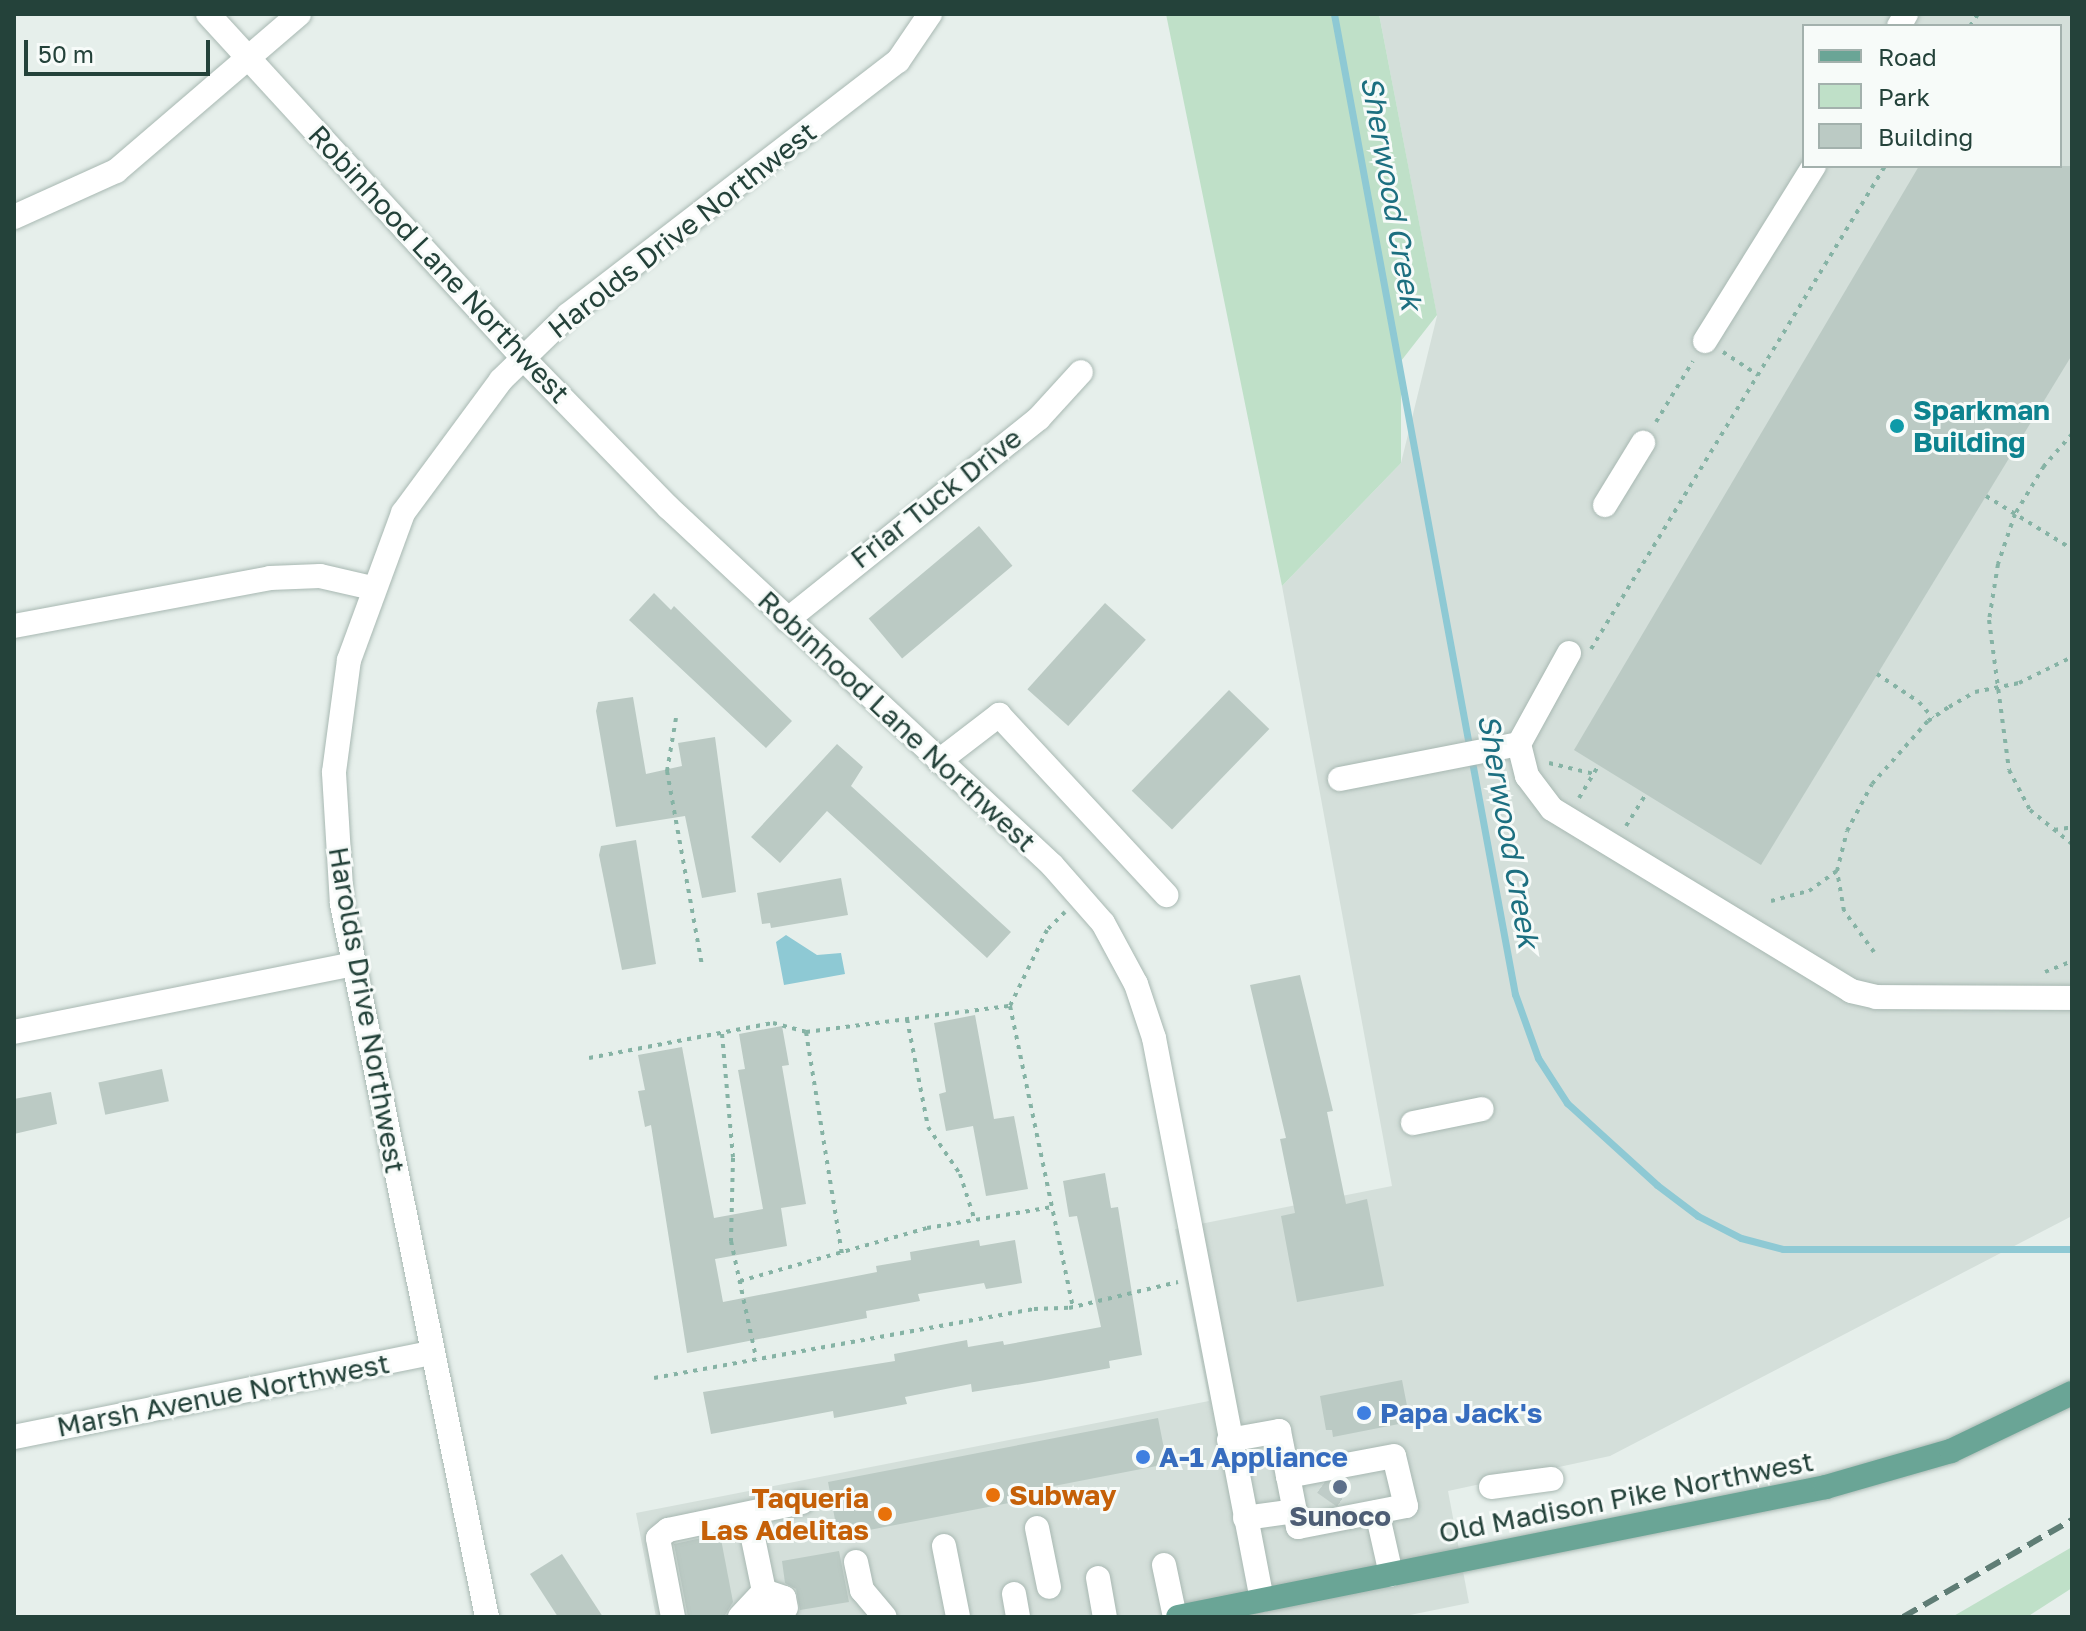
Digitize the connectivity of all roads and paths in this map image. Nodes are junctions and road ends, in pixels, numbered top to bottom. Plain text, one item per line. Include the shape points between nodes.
1 (208, 14) edge
2 (299, 14) edge
3 (930, 14) edge
4 (249, 58) junction
5 (1813, 168) edge
6 (1884, 168) edge
7 (14, 217) edge
8 (1705, 341) junction
9 (522, 357) junction
10 (1081, 372) dead end
11 (1758, 375) junction
12 (2072, 434) edge
13 (1643, 443) joint
14 (1986, 496) dead end
15 (1605, 505) dead end
16 (2015, 514) junction
17 (2072, 549) edge
18 (372, 588) junction
19 (787, 620) junction
20 (14, 626) edge
21 (1577, 656) joint
22 (2072, 657) edge
23 (1877, 674) dead end
24 (1997, 688) junction
25 (676, 718) dead end
26 (1933, 718) junction
27 (1507, 746) junction
28 (939, 761) junction
29 (1599, 765) dead end
30 (1543, 773) dead end
31 (1594, 774) junction
32 (1340, 779) dead end
33 (1646, 794) dead end
34 (1566, 799) dead end
35 (2072, 827) edge
36 (2051, 830) junction
37 (1622, 833) dead end
38 (2072, 844) edge
39 (1837, 871) junction
40 (1166, 895) dead end
41 (1082, 896) junction
42 (1771, 901) dead end
43 (1874, 952) dead end
44 (2072, 961) edge
45 (353, 964) junction
46 (702, 966) dead end
47 (2039, 972) dead end
48 (2072, 998) edge
49 (1010, 1006) junction
50 (907, 1019) junction
51 (14, 1032) edge
52 (806, 1032) junction
53 (722, 1034) junction
54 (589, 1058) dead end
55 (1482, 1109) dead end
56 (1413, 1123) dead end
57 (1052, 1207) junction
58 (975, 1221) junction
59 (842, 1255) junction
60 (1200, 1278) junction
61 (740, 1281) junction
62 (1073, 1308) junction
63 (431, 1353) junction
64 (756, 1358) junction
65 (654, 1378) dead end
66 (2072, 1393) edge
67 (14, 1437) edge
68 (1229, 1440) junction
69 (1307, 1477) junction
70 (1551, 1479) dead end
71 (1491, 1487) dead end
72 (802, 1502) dead end
73 (1365, 1509) junction
74 (1295, 1511) junction
75 (748, 1514) junction
76 (1245, 1518) junction
77 (1037, 1528) dead end
78 (944, 1546) dead end
79 (856, 1562) dead end
80 (1164, 1565) dead end
81 (1391, 1574) junction
82 (1098, 1578) dead end
83 (1049, 1587) dead end
84 (1262, 1600) junction
85 (487, 1617) edge
86 (673, 1617) edge
87 (740, 1617) edge
88 (885, 1617) edge
89 (958, 1617) edge
90 (1105, 1617) edge
91 (1176, 1617) edge

1 - 4 street, Robinhood Lane Northwest
2 - 4 street
3 - 9 street, Harolds Drive Northwest via 898,61 568,315
4 - 7 street via 116,171
4 - 9 street, Robinhood Lane Northwest
5 - 8 street
6 - 11 path
8 - 11 path
8 - 13 path
9 - 18 street, Harolds Drive Northwest via 416,491
9 - 19 street, Robinhood Lane Northwest
10 - 19 street, Friar Tuck Drive via 1039,418 815,592
11 - 21 path
12 - 16 path via 2044,466
13 - 15 street
14 - 16 path
16 - 17 path
16 - 24 path via 1991,592 1989,652
18 - 20 street via 320,576 270,578
18 - 45 street, Harolds Drive Northwest via 349,660 335,745 336,853
19 - 28 street, Robinhood Lane Northwest
21 - 27 street
22 - 24 path
23 - 26 path via 1911,695
24 - 26 path via 1975,692
24 - 36 path via 2009,770 2030,810
25 - 46 path via 667,771
26 - 39 path via 1872,784 1847,831
27 - 32 street
27 - 48 street via 1552,809 1832,982 1876,997
28 - 40 street via 999,715
28 - 41 street, Robinhood Lane Northwest
29 - 31 path
30 - 31 path via 1540,761
31 - 34 path via 1575,804
33 - 37 path
35 - 36 path
36 - 38 path
39 - 42 path via 1809,891
39 - 43 path via 1844,911
41 - 49 path via 1047,930
41 - 60 street, Robinhood Lane Northwest via 1115,942 1143,1000
44 - 47 path
45 - 51 street
45 - 63 street, Harolds Drive Northwest
49 - 50 path
49 - 57 path
50 - 52 path
50 - 58 path via 928,1127 960,1174
52 - 53 path via 780,1022
52 - 59 path
53 - 54 path
53 - 61 path via 733,1158 731,1234
55 - 56 street
57 - 58 path
57 - 62 path
58 - 59 path via 927,1228
59 - 61 path
60 - 62 path
60 - 68 street, Robinhood Lane Northwest
61 - 64 path
62 - 64 path via 1034,1309
63 - 67 street, Marsh Avenue Northwest
63 - 85 street, Harolds Drive Northwest
64 - 65 path
66 - 81 main road, Old Madison Pike Northwest via 1985,1437 1871,1476
68 - 69 street via 1279,1431
68 - 76 street, Robinhood Lane Northwest
69 - 73 street via 1394,1456 1406,1506
69 - 74 street
70 - 71 street
72 - 75 street
73 - 74 street via 1298,1527
73 - 81 street
74 - 76 street
75 - 86 street via 668,1530 658,1538
75 - 87 street via 773,1603
76 - 84 street, Robinhood Lane Northwest
77 - 83 street
78 - 89 street
79 - 88 street via 862,1590
80 - 91 street
81 - 84 main road, Old Madison Pike Northwest
82 - 90 street
84 - 91 main road, Old Madison Pike Northwest

